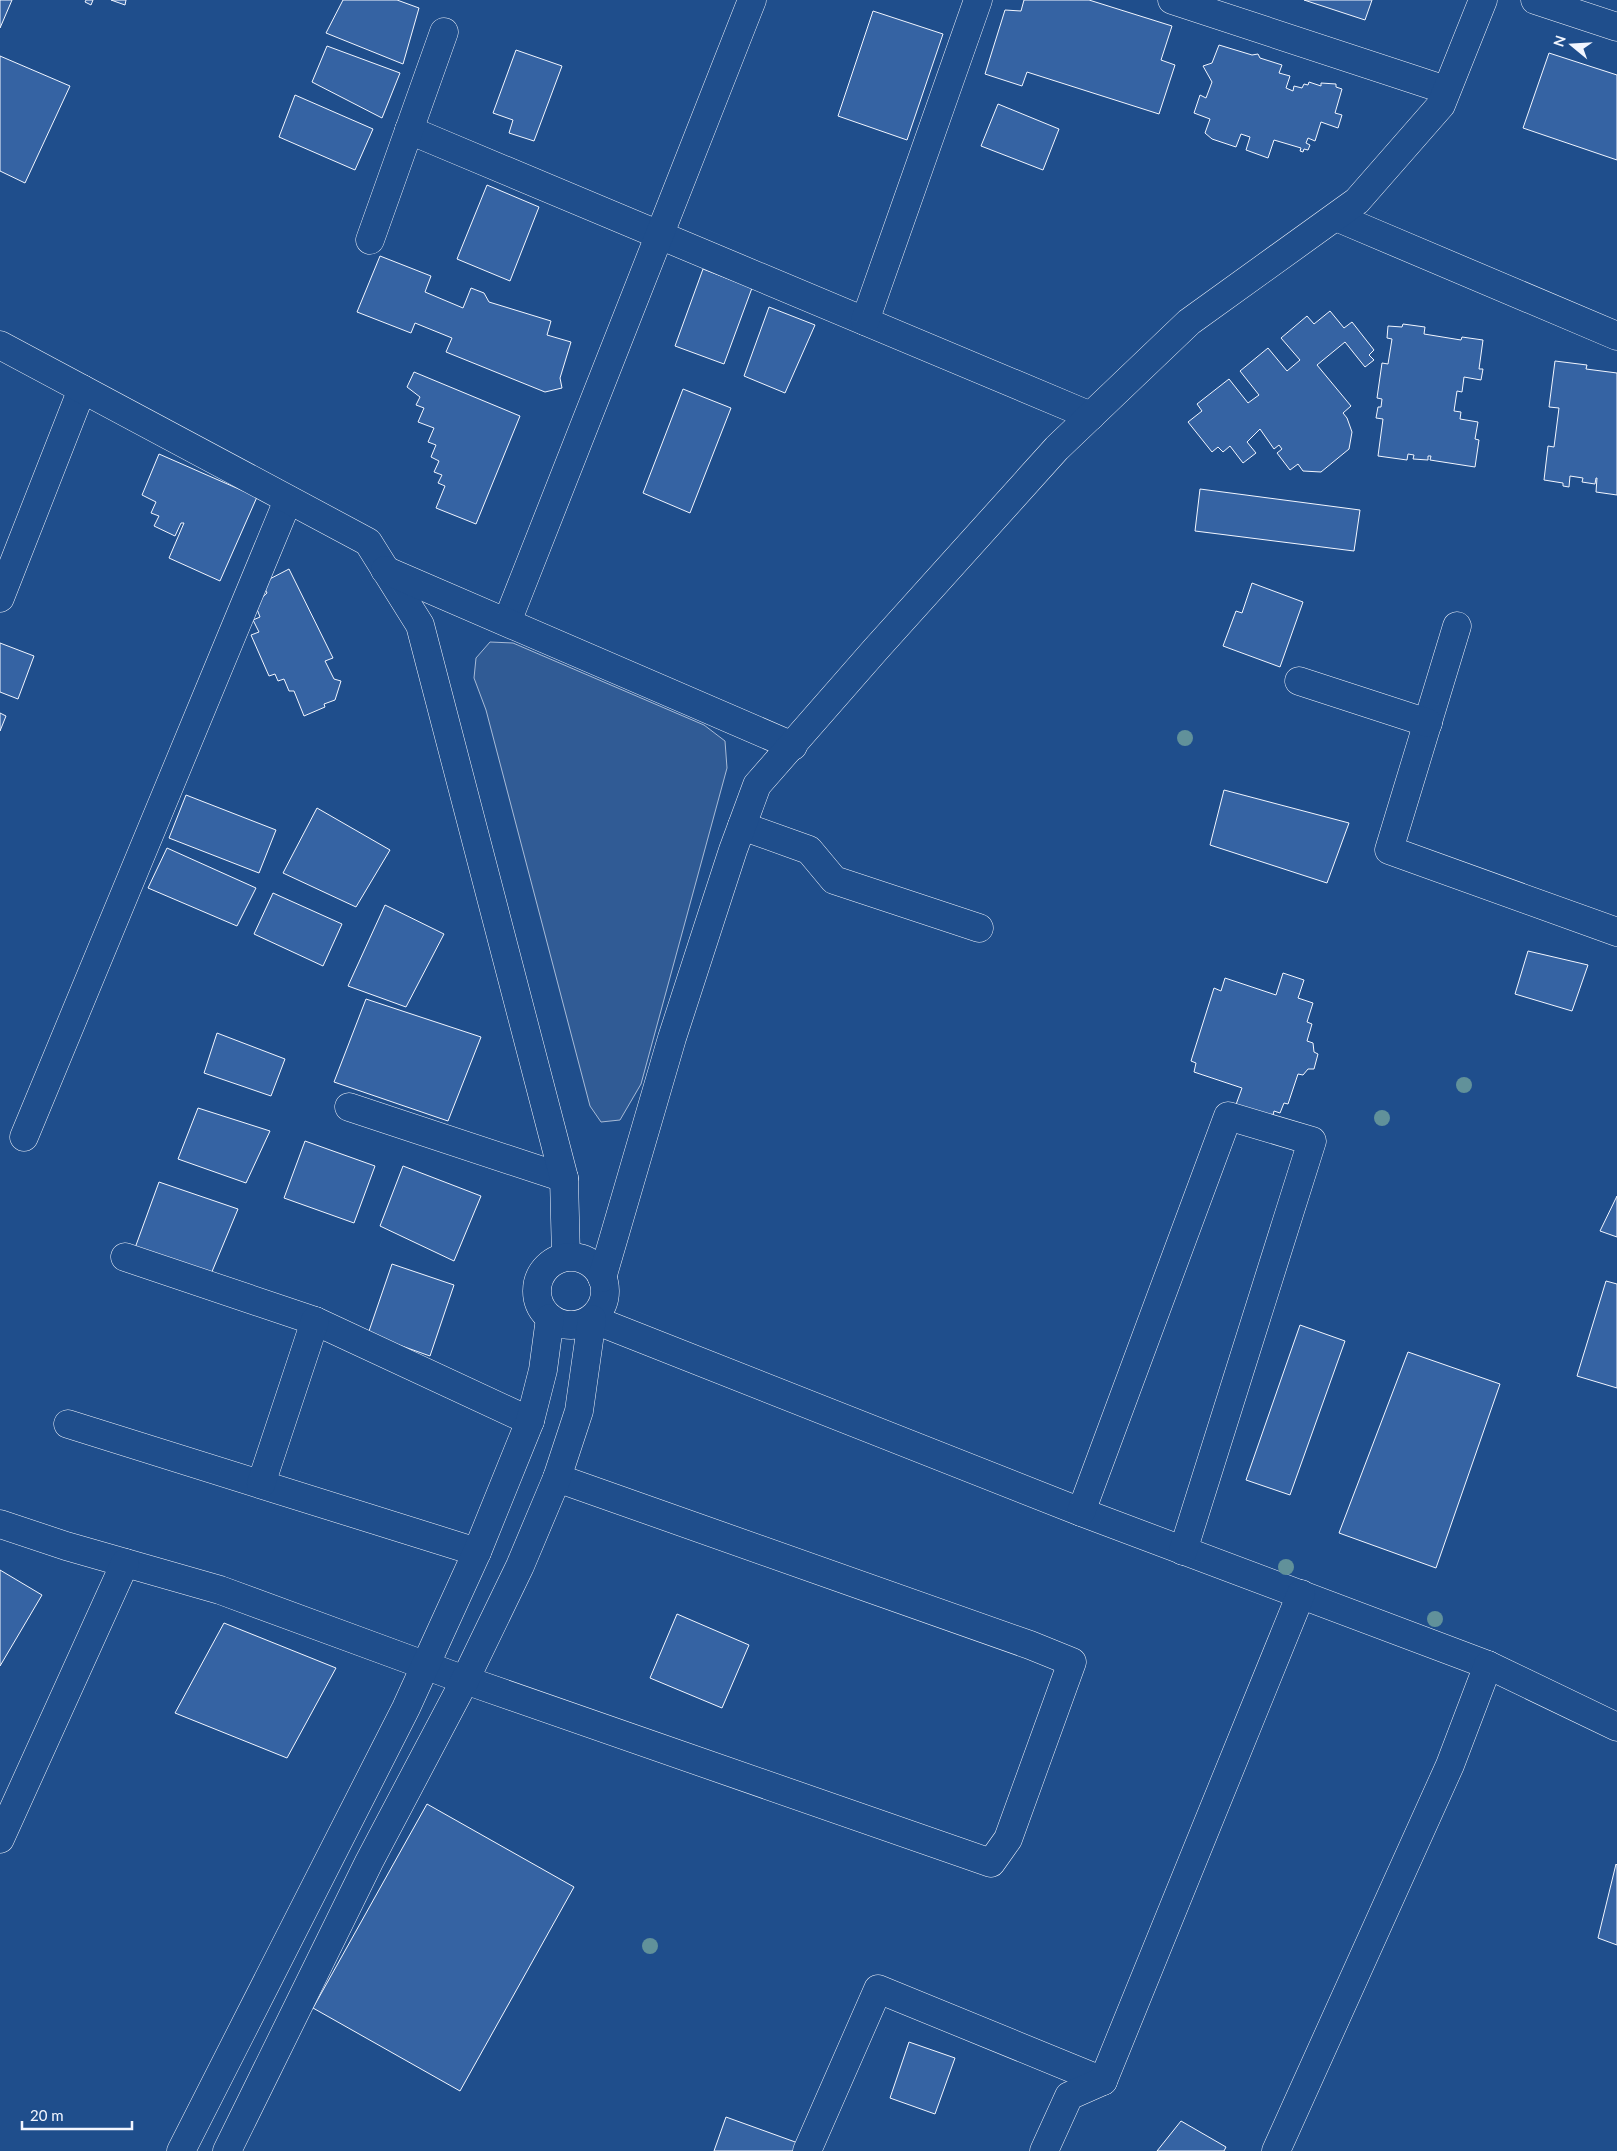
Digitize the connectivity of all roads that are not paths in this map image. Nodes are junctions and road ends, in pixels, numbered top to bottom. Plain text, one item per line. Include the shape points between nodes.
1 (752, 0) edge
2 (978, 0) edge
3 (1172, 0) edge
4 (1483, 0) edge
5 (1535, 0) edge
6 (1617, 27) edge
7 (444, 32) dead end
8 (1446, 90) junction
9 (410, 130) junction
10 (1336, 217) junction
11 (661, 236) junction
12 (370, 240) dead end
13 (865, 321) junction
14 (1617, 336) edge
15 (0, 345) edge
16 (82, 389) junction
17 (1091, 416) junction
18 (288, 500) junction
19 (385, 570) junction
20 (0, 598) edge
21 (507, 622) junction
22 (1457, 626) dead end
23 (1300, 681) dead end
24 (1428, 723) junction
25 (793, 746) junction
26 (742, 826) junction
27 (979, 928) dead end
28 (1617, 932) edge
29 (349, 1107) dead end
30 (24, 1137) dead end
31 (564, 1178) junction
32 (125, 1257) dead end
33 (566, 1257) junction
34 (602, 1278) junction
35 (550, 1318) junction
36 (592, 1319) junction
37 (315, 1321) junction
38 (530, 1421) junction
39 (68, 1424) dead end
40 (557, 1478) junction
41 (261, 1484) junction
42 (1081, 1512) junction
43 (0, 1524) edge
44 (1183, 1551) junction
45 (477, 1552) junction
46 (125, 1563) junction
47 (1301, 1594) junction
48 (1488, 1665) junction
49 (425, 1666) junction
50 (465, 1680) junction
51 (1617, 1727) edge
52 (0, 1839) edge
53 (1104, 2081) junction
54 (181, 2151) edge
55 (227, 2151) edge
56 (807, 2151) edge
57 (1044, 2151) edge
58 (1276, 2151) edge

1 - 11 street
2 - 13 street
3 - 8 street
4 - 8 street
5 - 6 street
7 - 9 street
8 - 10 street via 1441,105 1357,201
9 - 11 street
9 - 12 street
10 - 14 street
10 - 17 street via 1189,322
11 - 13 street
11 - 21 street
13 - 17 street
15 - 16 street
16 - 18 street
16 - 20 street
17 - 25 street via 1057,448
18 - 19 street via 368,542
18 - 30 street
19 - 21 street
19 - 31 street via 420,625
21 - 25 street
22 - 24 street
23 - 24 street
24 - 28 street via 1389,850
25 - 26 street via 757,785
26 - 27 street via 809,850 834,880
26 - 34 street via 672,1038
29 - 31 street
31 - 33 street
32 - 37 street
33 - 34 street via 588,1261
33 - 35 street via 555,1261 540,1278 537,1288 542,1310
34 - 36 street via 604,1300
35 - 36 street via 570,1326
35 - 38 street via 543,1370
36 - 40 street via 579,1411
36 - 42 street
37 - 38 street
37 - 41 street
38 - 45 street
39 - 41 street
40 - 50 street via 520,1566
40 - 50 street via 1072,1662 1008,1839 991,1863
41 - 45 street
42 - 44 street
42 - 44 street via 1228,1116 1312,1141
43 - 46 street
44 - 47 street
45 - 49 street
46 - 49 street via 220,1590
46 - 52 street
47 - 48 street
47 - 53 street
48 - 51 street
48 - 58 street via 1450,1765
49 - 50 street
49 - 54 street
50 - 55 street via 369,1862
53 - 56 street via 878,1989
53 - 57 street via 1069,2096

